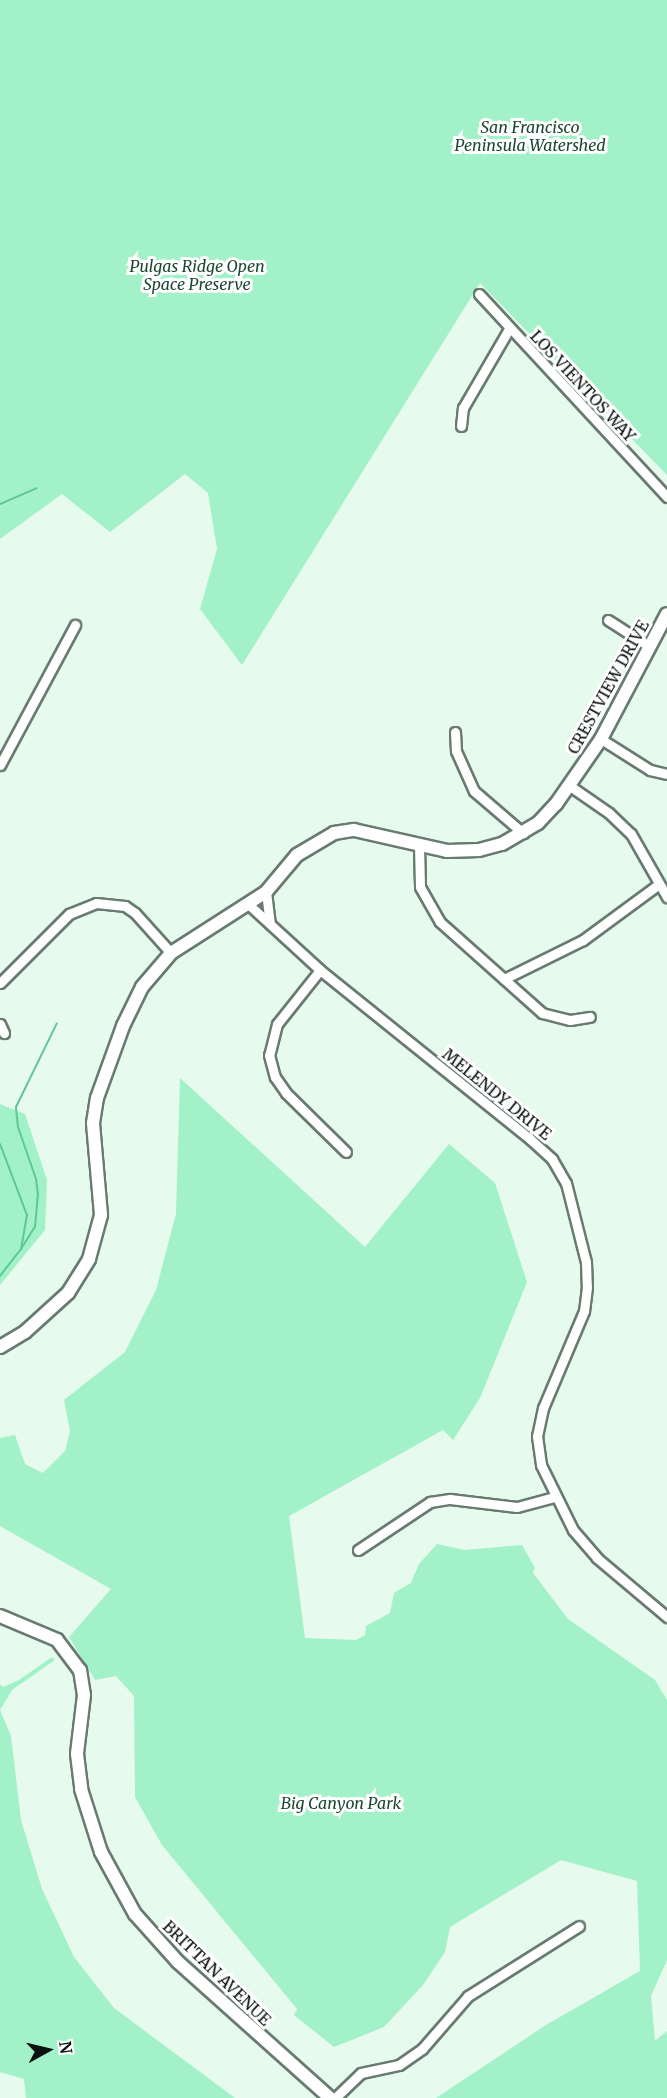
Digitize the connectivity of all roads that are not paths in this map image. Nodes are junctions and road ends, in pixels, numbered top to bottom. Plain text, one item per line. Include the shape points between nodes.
1 (479, 294) dead end
2 (509, 329) junction
3 (461, 426) dead end
4 (667, 497) edge
5 (667, 614) edge
6 (608, 620) dead end
7 (75, 625) dead end
8 (650, 647) junction
9 (454, 732) dead end
10 (601, 739) junction
11 (0, 765) edge
12 (667, 774) edge
13 (570, 786) junction
14 (522, 833) junction
15 (419, 845) junction
16 (659, 884) junction
17 (266, 892) junction
18 (667, 897) edge
19 (246, 903) junction
20 (270, 924) junction
21 (171, 953) junction
22 (320, 970) junction
23 (504, 979) junction
24 (0, 983) edge
25 (590, 1017) dead end
26 (346, 1152) dead end
27 (0, 1347) edge
28 (555, 1497) junction
29 (358, 1550) dead end
30 (0, 1617) edge
31 (667, 1617) edge
32 (579, 1926) dead end
33 (330, 2098) edge
34 (335, 2098) edge

1 - 2 street, LOS VIENTOS WAY
2 - 3 street via 463,408
2 - 4 street, LOS VIENTOS WAY
5 - 8 street, CRESTVIEW DRIVE
6 - 8 street
7 - 11 street
8 - 10 street, CRESTVIEW DRIVE
9 - 14 street via 456,751 474,791
10 - 12 street via 650,770
10 - 13 street, CRESTVIEW DRIVE
13 - 14 street, CRESTVIEW DRIVE via 538,823
13 - 16 street via 631,834
14 - 15 street, CRESTVIEW DRIVE via 479,850 447,851
15 - 17 street, CRESTVIEW DRIVE via 354,830 334,833 297,855
15 - 23 street via 418,873 428,905 440,922
16 - 18 street
16 - 23 street via 583,940
17 - 19 street, CRESTVIEW DRIVE
17 - 20 street
19 - 20 street, MELENDY DRIVE
19 - 21 street, CRESTVIEW DRIVE
20 - 22 street, MELENDY DRIVE
21 - 24 street via 125,906 96,903 69,914
21 - 27 street, CRESTVIEW DRIVE via 142,987 97,1098 93,1123 101,1215 90,1258 68,1293 25,1332
22 - 26 street via 277,1024 270,1055 275,1077 286,1094
22 - 28 street, MELENDY DRIVE via 530,1139 552,1159 566,1183 586,1262 587,1287 584,1311 543,1408 537,1436 540,1465
23 - 25 street via 542,1013 570,1020
28 - 29 street via 517,1507 450,1499 430,1502
28 - 31 street, MELENDY DRIVE via 573,1530 597,1558
30 - 33 street, BRITTAN AVENUE via 57,1640 80,1670 84,1695 77,1754 81,1789 101,1852 135,1914 178,1962
32 - 34 street via 468,1996 422,2049 399,2065 361,2073

